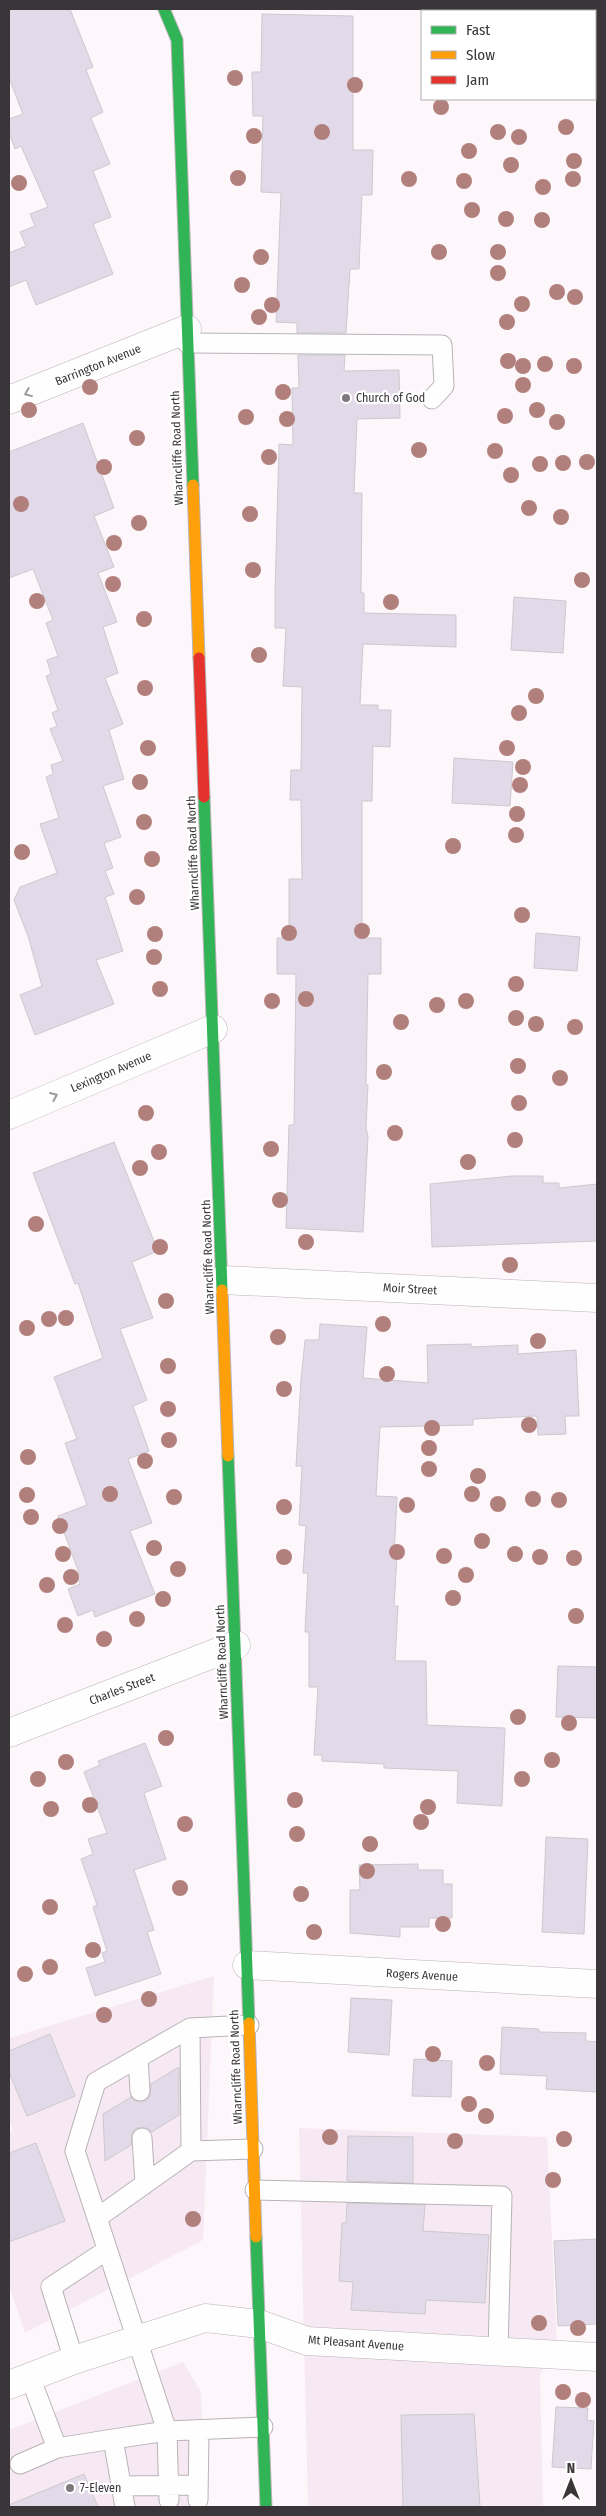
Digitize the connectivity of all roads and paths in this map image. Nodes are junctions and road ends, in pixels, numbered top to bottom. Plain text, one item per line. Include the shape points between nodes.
1 (164, 9) edge
2 (187, 336) junction
3 (432, 399) dead end
4 (9, 400) edge
5 (213, 1029) junction
6 (9, 1114) edge
7 (222, 1280) junction
8 (597, 1298) edge
9 (236, 1645) junction
10 (9, 1733) edge
11 (247, 1965) junction
12 (597, 1984) edge
13 (248, 2025) junction
14 (190, 2028) junction
15 (138, 2058) junction
16 (140, 2092) dead end
17 (142, 2138) dead end
18 (253, 2149) junction
19 (191, 2151) junction
20 (145, 2184) junction
21 (255, 2190) junction
22 (97, 2218) junction
23 (107, 2250) junction
24 (259, 2324) junction
25 (137, 2340) junction
26 (498, 2351) junction
27 (597, 2357) edge
28 (74, 2360) junction
29 (19, 2381) edge
30 (263, 2427) junction
31 (199, 2430) junction
32 (167, 2431) junction
33 (113, 2439) junction
34 (57, 2448) junction
35 (20, 2464) dead end
36 (121, 2486) junction
37 (169, 2493) junction
38 (125, 2507) edge
39 (266, 2507) edge

1 - 2 main road, Wharncliffe Road North via 177,40
2 - 3 lane via 442,345 444,386
2 -> 4 street, Barrington Avenue
2 - 5 main road, Wharncliffe Road North
6 -> 5 street, Lexington Avenue
5 - 7 main road, Wharncliffe Road North
7 - 8 street, Moir Street
7 - 9 main road, Wharncliffe Road North
9 - 10 street, Charles Street
9 - 11 main road, Wharncliffe Road North
11 - 12 street, Rogers Avenue
11 - 13 main road, Wharncliffe Road North
13 - 14 lane
13 - 18 main road, Wharncliffe Road North
14 - 15 lane
14 - 19 lane
15 - 16 lane
15 - 22 lane via 96,2082 75,2151
17 - 20 lane
18 - 19 lane
18 - 21 main road, Wharncliffe Road North
19 - 20 lane
20 - 22 lane
21 - 24 main road, Wharncliffe Road North
21 - 26 lane via 502,2196
22 - 23 lane
23 - 25 lane
23 - 28 lane via 51,2287
24 - 25 street, Mt Pleasant Avenue via 206,2318
24 - 26 street, Mt Pleasant Avenue via 307,2341
24 - 30 main road, Wharncliffe Road North
25 - 28 street, Mt Pleasant Avenue
25 - 32 lane
26 - 27 street, Mt Pleasant Avenue
28 - 29 street, Mt Pleasant Avenue
29 - 34 lane
30 - 31 lane
30 - 39 main road, Wharncliffe Road North
31 - 32 lane
31 - 37 lane via 198,2493
32 - 33 lane
32 - 37 lane
33 - 34 lane
33 - 36 lane
34 - 35 lane
36 - 37 lane
36 - 38 lane

